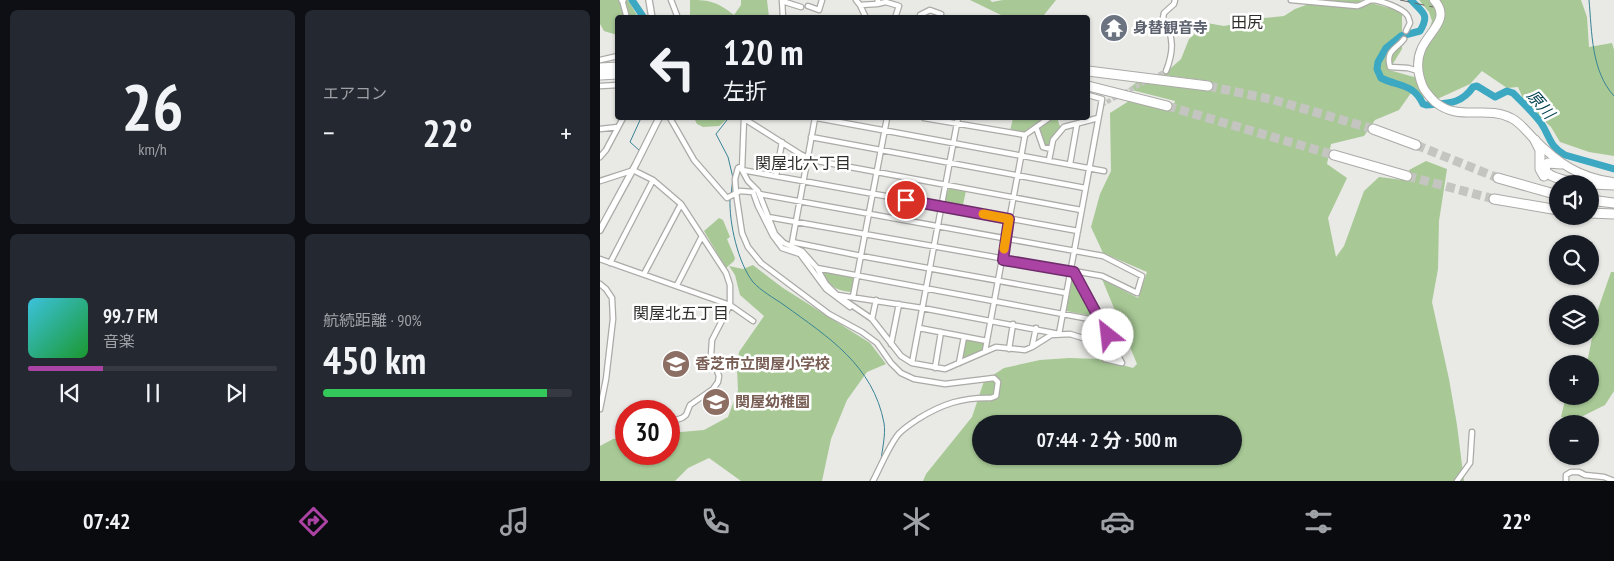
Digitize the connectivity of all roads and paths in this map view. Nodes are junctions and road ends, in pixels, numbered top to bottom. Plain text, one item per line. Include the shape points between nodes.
1 (622, 0) edge
2 (649, 0) edge
3 (671, 0) edge
4 (822, 0) edge
5 (856, 0) edge
6 (1175, 0) edge
7 (1291, 0) edge
8 (1434, 0) edge
9 (782, 1) edge
10 (877, 2) edge
11 (860, 5) junction
12 (808, 6) dead end
13 (801, 7) dead end
14 (941, 14) dead end
15 (626, 15) edge
16 (652, 15) edge
17 (677, 15) edge
18 (783, 15) edge
19 (865, 15) edge
20 (894, 15) edge
21 (920, 15) edge
22 (1406, 31) dead end
23 (1404, 39) dead end
24 (615, 57) edge
25 (600, 60) edge
26 (615, 67) edge
27 (600, 68) edge
28 (1090, 71) edge
29 (1166, 71) dead end
30 (1418, 71) junction
31 (615, 74) edge
32 (600, 75) edge
33 (615, 85) edge
34 (600, 86) edge
35 (1208, 86) tunnel mouth
36 (1090, 87) edge
37 (1090, 96) edge
38 (1167, 106) tunnel mouth
39 (1098, 118) junction
40 (622, 120) edge
41 (658, 120) edge
42 (671, 120) edge
43 (744, 120) edge
44 (747, 120) edge
45 (816, 120) edge
46 (826, 120) edge
47 (887, 120) edge
48 (957, 120) edge
49 (1044, 120) edge
50 (1076, 124) junction
51 (618, 127) junction
52 (1036, 127) junction
53 (600, 129) edge
54 (1373, 129) tunnel mouth
55 (884, 131) junction
56 (1025, 135) junction
57 (811, 138) junction
58 (1535, 140) joint
59 (782, 142) junction
60 (953, 142) junction
61 (1416, 145) tunnel mouth
62 (1051, 149) junction
63 (880, 150) junction
64 (1334, 154) tunnel mouth
65 (1021, 155) junction
66 (600, 157) edge
67 (808, 158) junction
68 (1546, 159) junction
69 (1048, 160) junction
70 (949, 163) junction
71 (1070, 164) junction
72 (1561, 164) joint
73 (742, 168) junction
74 (1089, 168) junction
75 (632, 170) junction
76 (1104, 171) dead end
77 (877, 173) junction
78 (776, 176) junction
79 (1017, 176) junction
80 (1408, 176) tunnel mouth
81 (1498, 178) tunnel mouth
82 (1549, 179) edge
83 (653, 180) junction
84 (600, 181) edge
85 (803, 181) junction
86 (945, 185) junction
87 (1599, 185) edge
88 (1614, 185) edge
89 (1085, 188) junction
90 (1549, 192) edge
91 (759, 194) junction
92 (872, 194) junction
93 (733, 195) junction
94 (1013, 197) junction
95 (1494, 200) tunnel mouth
96 (1599, 201) edge
97 (799, 202) junction
98 (1614, 203) edge
99 (681, 204) junction
100 (940, 206) junction
101 (1549, 209) edge
102 (1082, 210) junction
103 (1599, 213) edge
104 (868, 214) junction
105 (1614, 214) edge
106 (768, 217) junction
107 (1009, 219) junction
108 (795, 221) junction
109 (937, 226) junction
110 (600, 230) edge
111 (1078, 231) junction
112 (865, 234) junction
113 (702, 236) junction
114 (1006, 238) junction
115 (792, 244) junction
116 (934, 247) junction
117 (1074, 251) junction
118 (861, 256) junction
119 (600, 259) edge
120 (1003, 260) junction
121 (610, 263) junction
122 (817, 268) junction
123 (930, 268) junction
124 (1072, 272) junction
125 (644, 274) junction
126 (858, 276) junction
127 (999, 280) junction
128 (600, 284) edge
129 (677, 285) junction
130 (925, 288) junction
131 (1066, 293) junction
132 (837, 294) junction
133 (853, 297) junction
134 (876, 300) junction
135 (995, 301) junction
136 (899, 304) junction
137 (730, 305) junction
138 (850, 307) dead end
139 (922, 308) junction
140 (1063, 314) junction
141 (872, 320) junction
142 (991, 320) junction
143 (753, 321) dead end
144 (1100, 321) junction
145 (1013, 324) junction
146 (919, 328) junction
147 (1036, 328) junction
148 (941, 332) junction
149 (1060, 334) junction
150 (964, 336) junction
151 (987, 342) junction
152 (892, 344) junction
153 (1032, 347) junction
154 (1009, 349) junction
155 (985, 351) junction
156 (912, 363) junction
157 (959, 363) junction
158 (935, 368) junction
159 (600, 409) edge
160 (680, 419) edge
161 (1472, 432) dead end
162 (873, 481) edge
163 (1457, 481) edge
164 (1566, 481) edge
165 (1614, 481) edge

1 - 15 street
2 - 16 street
3 - 17 street
4 - 12 street via 819,10
5 - 11 street
6 - 29 street via 1163,18 1170,29 1172,50
7 - 22 street via 1357,6 1370,0 1380,0 1407,15 1410,23
8 - 30 highway via 1441,9 1441,16 1421,49
9 - 13 street
9 - 18 street
10 - 11 street
10 - 20 street via 899,6
11 - 19 street
14 - 21 street via 930,10
23 - 30 street via 1391,53 1390,67
24 - 25 street
26 - 27 highway
28 - 35 highway
30 - 58 highway via 1429,97 1440,106 1459,113 1503,114 1514,119
31 - 32 highway
33 - 34 street
36 - 38 highway
37 - 39 street via 1102,99
39 - 50 street
39 - 74 street
40 - 51 street
41 - 75 street
42 - 93 street via 694,160 727,198
43 - 73 street
44 - 59 street
45 - 57 street
46 - 55 street
47 - 55 street
48 - 56 street
48 - 60 street
49 - 52 street
50 - 62 street via 1064,127 1053,140
50 - 71 street
51 - 53 street
51 - 66 street
52 - 56 street
52 - 62 street via 1043,147
54 - 61 highway
55 - 60 street
55 - 63 street
56 - 65 street
57 - 63 street
57 - 67 street
58 - 68 highway
59 - 67 street
59 - 78 street
60 - 65 street
60 - 70 street
62 - 69 street
63 - 70 street
63 - 77 street
64 - 80 highway
65 - 69 street
65 - 79 street
67 - 77 street
67 - 85 street
68 - 72 highway
68 - 82 highway via 1540,172
68 - 88 highway via 1545,170 1551,176
69 - 71 street
70 - 79 street
70 - 86 street
71 - 74 street
72 - 88 highway
73 - 78 street
73 - 91 street
73 - 93 street via 736,172
74 - 76 street
74 - 89 street
75 - 83 street
75 - 84 street
75 - 110 street
77 - 86 street
77 - 92 street
78 - 85 street
79 - 89 street
79 - 94 street
81 - 90 highway
83 - 99 street
83 - 121 street
85 - 92 street
85 - 97 street
86 - 94 street
86 - 100 street
87 - 88 highway
89 - 102 street
91 - 97 street
91 - 106 street
92 - 100 street
92 - 104 street
93 - 138 street via 740,191 753,192 782,248 800,254 826,289
93 - 162 street via 742,233 761,263 829,314 877,343 901,373 930,383 994,378 998,382 996,396 992,398 945,404 908,426 898,434
94 - 102 street
94 - 107 street
95 - 101 highway
96 - 98 highway
97 - 104 street
97 - 108 street
99 - 113 street
99 - 125 street
100 - 107 street
100 - 109 street
102 - 111 street
103 - 105 highway
104 - 109 street
104 - 112 street
106 - 108 street
106 - 115 street via 775,234 784,243
107 - 111 street
107 - 114 street
108 - 112 street
108 - 115 street
109 - 114 street
109 - 116 street
111 - 117 street
112 - 116 street
112 - 118 street
113 - 129 street
113 - 137 street via 728,278
114 - 117 street
114 - 120 street
115 - 118 street
115 - 122 street
116 - 120 street
116 - 123 street
117 - 124 street
117 - 124 street via 1103,256 1142,276 1137,293 1102,276
118 - 123 street
118 - 126 street
119 - 121 street
120 - 124 street
120 - 127 street
121 - 125 street
122 - 126 street
122 - 132 street via 826,284
123 - 127 street
123 - 130 street
124 - 131 street
124 - 144 street
125 - 129 street
126 - 130 street
126 - 133 street
127 - 131 street
127 - 135 street
128 - 159 street via 612,298 614,319
129 - 137 street
130 - 135 street
130 - 139 street
131 - 140 street
132 - 133 street
132 - 141 street
133 - 134 street
134 - 136 street
134 - 141 street
135 - 140 street
135 - 142 street
136 - 139 street
136 - 152 street
137 - 143 street
137 - 160 street via 712,340 718,382 690,405 686,415
139 - 142 street
139 - 146 street
140 - 144 street
140 - 149 street
141 - 152 street
142 - 145 street
142 - 151 street
144 - 149 street via 1122,363 1101,356 1086,339
145 - 147 street
145 - 154 street
146 - 148 street
146 - 156 street
147 - 149 street
147 - 153 street
148 - 150 street
148 - 158 street
149 - 153 street via 1051,335
150 - 151 street
150 - 157 street
151 - 155 street
152 - 156 street via 901,356
153 - 154 street
154 - 155 street via 996,347
155 - 157 street
156 - 158 street
157 - 158 street via 945,369
161 - 163 street via 1470,463
164 - 165 street via 1566,475 1579,472

